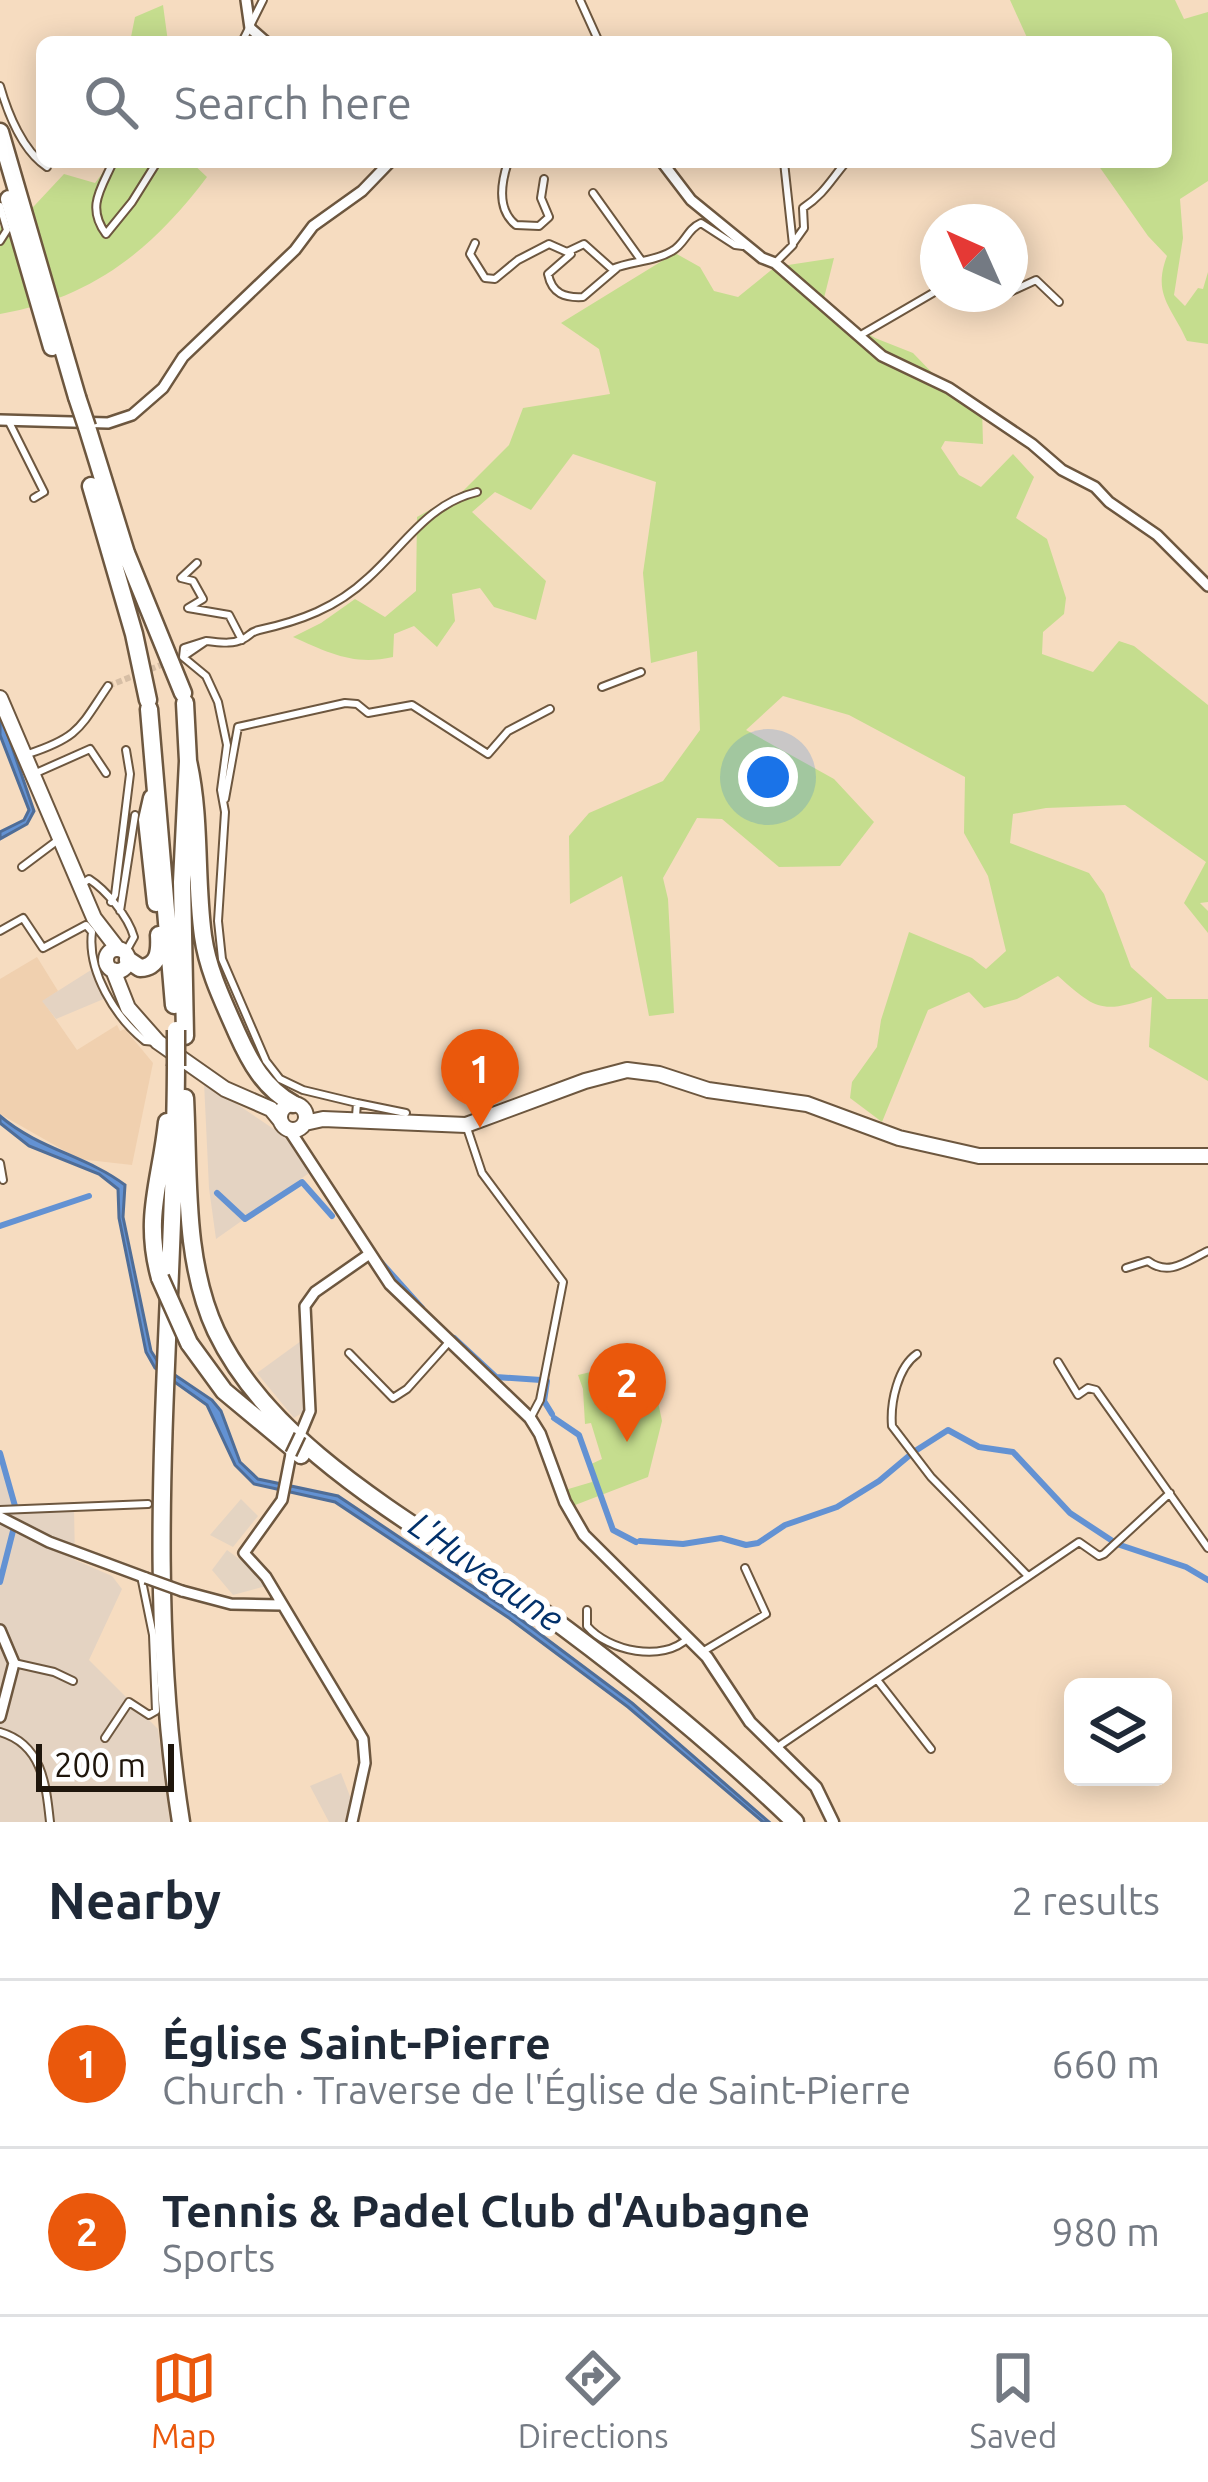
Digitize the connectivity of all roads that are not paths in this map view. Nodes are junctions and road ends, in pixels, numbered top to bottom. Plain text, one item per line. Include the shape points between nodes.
1 (245, 0) edge
2 (263, 0) edge
3 (580, 0) edge
4 (251, 29) junction
5 (246, 36) edge
6 (259, 36) edge
7 (596, 36) edge
8 (0, 86) edge
9 (0, 132) edge
10 (36, 154) edge
11 (109, 168) edge
12 (153, 168) edge
13 (384, 168) edge
14 (506, 168) edge
15 (667, 168) edge
16 (785, 168) edge
17 (840, 168) edge
18 (0, 170) edge
19 (544, 179) dead end
20 (593, 193) dead end
21 (0, 206) edge
22 (0, 241) edge
23 (476, 243) dead end
24 (793, 243) junction
25 (746, 245) junction
26 (577, 247) junction
27 (640, 260) junction
28 (776, 262) junction
29 (619, 266) junction
30 (1028, 284) edge
31 (920, 300) edge
32 (1059, 302) dead end
33 (859, 336) junction
34 (72, 399) junction
35 (9, 423) edge
36 (81, 429) junction
37 (477, 492) dead end
38 (34, 497) dead end
39 (197, 563) dead end
40 (1208, 586) edge
41 (242, 640) junction
42 (206, 641) junction
43 (188, 654) dead end
44 (641, 672) dead end
45 (108, 686) tunnel mouth
46 (602, 687) dead end
47 (0, 698) edge
48 (550, 709) dead end
49 (126, 750) dead end
50 (25, 755) junction
51 (188, 761) junction
52 (106, 773) dead end
53 (33, 775) junction
54 (156, 780) junction
55 (225, 812) junction
56 (135, 815) dead end
57 (61, 838) junction
58 (22, 867) dead end
59 (79, 884) junction
60 (111, 902) junction
61 (120, 911) junction
62 (0, 931) edge
63 (115, 960) junction
64 (177, 1031) junction
65 (177, 1067) junction
66 (185, 1098) junction
67 (356, 1110) junction
68 (294, 1117) junction
69 (405, 1118) junction
70 (466, 1124) junction
71 (1208, 1156) edge
72 (0, 1162) edge
73 (3, 1180) edge
74 (1208, 1252) edge
75 (368, 1255) junction
76 (1126, 1268) dead end
77 (449, 1342) junction
78 (349, 1354) dead end
79 (917, 1354) dead end
80 (1058, 1362) dead end
81 (170, 1374) junction
82 (530, 1418) junction
83 (1170, 1493) junction
84 (148, 1504) dead end
85 (0, 1514) edge
86 (1208, 1548) edge
87 (746, 1568) dead end
88 (1029, 1576) junction
89 (144, 1577) junction
90 (282, 1605) junction
91 (587, 1610) dead end
92 (0, 1630) edge
93 (688, 1638) junction
94 (702, 1652) junction
95 (14, 1663) junction
96 (73, 1681) dead end
97 (878, 1681) junction
98 (0, 1717) edge
99 (0, 1732) edge
100 (105, 1738) dead end
101 (776, 1748) junction
102 (931, 1749) dead end
103 (50, 1822) edge
104 (184, 1822) edge
105 (352, 1822) edge
106 (783, 1822) edge
107 (795, 1822) edge
108 (833, 1822) edge

1 - 4 street
2 - 4 street
3 - 7 street
4 - 5 street
4 - 6 street
8 - 10 street
9 - 34 highway
11 - 12 street via 94,203 106,234
13 - 35 street via 313,226 141,410 108,423
14 - 19 street via 503,209 516,225 539,226 549,217
15 - 25 street
16 - 24 street
17 - 24 street via 802,208 804,228
18 - 34 highway
20 - 27 street
21 - 22 street via 7,230
23 - 26 street via 470,254 485,278 495,279 548,244 567,252
24 - 28 street
25 - 27 street via 701,223 671,252
25 - 28 street
26 - 29 street via 590,246 609,268
26 - 29 street via 549,270 558,293 583,297
27 - 29 street
28 - 33 street
30 - 32 street via 1036,280
31 - 33 street
33 - 40 street via 1095,487
34 - 36 highway
35 - 38 street via 44,492
36 - 51 highway via 184,698
36 - 54 highway via 134,634
37 - 41 street via 429,516 334,604
39 - 41 street via 182,578 203,599 188,608 229,615
41 - 42 street
42 - 43 street
42 - 55 street via 184,648 183,657 206,676 218,702 227,745
44 - 46 street
45 - 50 street via 79,728
47 - 50 main road
48 - 55 street via 508,731 488,754 412,705 368,713 345,703 238,728
49 - 60 street via 130,775
50 - 53 main road
51 - 64 highway
51 - 68 highway via 211,971 250,1060
52 - 53 street via 90,749
53 - 57 main road
54 - 63 highway via 147,820 159,952 146,968
54 - 64 highway
55 - 67 street via 223,959 266,1061 280,1078
56 - 61 street
57 - 58 street
57 - 59 main road
59 - 60 street via 89,879
59 - 63 main road
60 - 61 street
61 - 63 street via 132,945
62 - 63 street via 27,915 43,948 86,925 90,948
63 - 68 main road via 152,1026
63 - 68 main road via 128,1008 158,1042 225,1089
64 - 65 highway, bridge
65 - 66 highway
65 - 81 highway
65 - 106 highway, bridge via 151,1209 153,1248 189,1343 224,1391 638,1694
66 - 81 highway
66 - 107 highway via 197,1274 215,1328 254,1394 317,1456 644,1688
67 - 68 main road
67 - 69 main road
68 - 69 main road
68 - 75 main road
69 - 70 main road
70 - 71 main road via 637,1071 807,1104 882,1133 979,1156
70 - 82 street via 482,1174 563,1282
72 - 73 street
74 - 76 street via 1168,1270 1148,1261
75 - 77 main road
75 - 90 street, bridge via 305,1306 310,1411 280,1504 244,1553
77 - 78 street via 393,1398
77 - 82 main road
79 - 88 street via 898,1380 892,1426 931,1478
80 - 83 street via 1078,1395 1096,1390
81 - 104 highway via 170,1628
82 - 93 main road via 584,1535
83 - 86 street
83 - 88 street via 1104,1554 1079,1542
84 - 85 street
85 - 89 street
87 - 94 street via 766,1614
88 - 97 street
89 - 90 street, bridge via 231,1604
89 - 100 street via 156,1711 149,1715 129,1702
90 - 105 street via 363,1739
91 - 93 street via 587,1626 617,1648 671,1649
92 - 95 street
93 - 94 main road
94 - 101 main road
95 - 96 street
95 - 98 street
97 - 101 street
97 - 102 street
99 - 103 street via 23,1742 38,1761
101 - 108 main road via 816,1787

